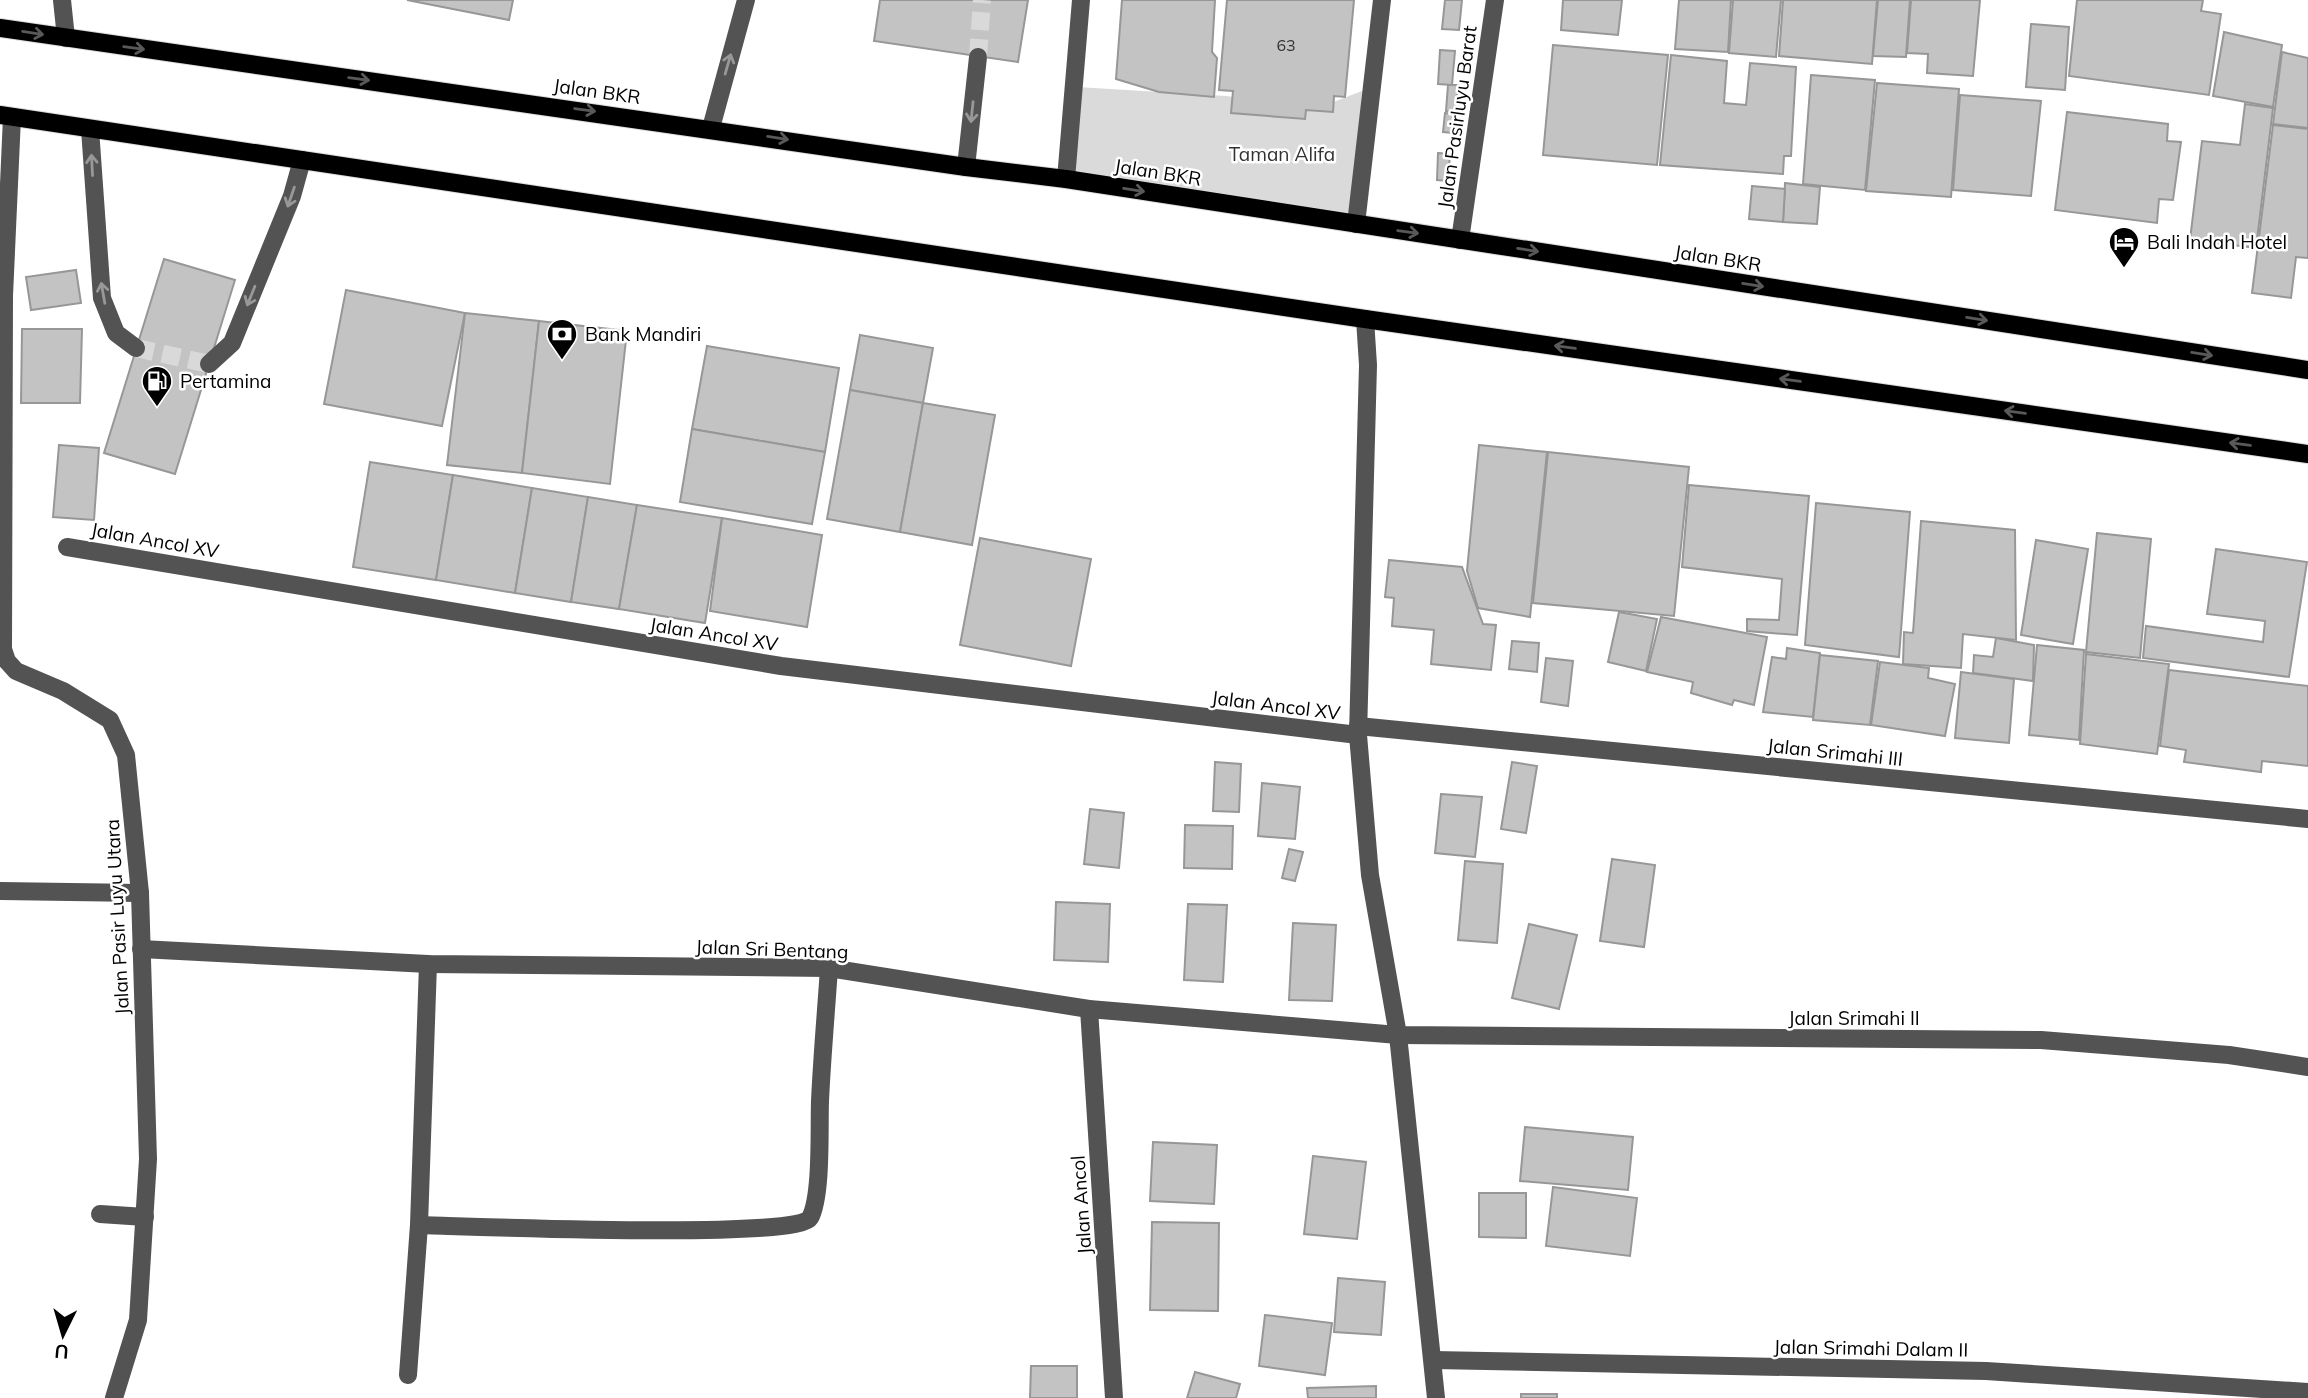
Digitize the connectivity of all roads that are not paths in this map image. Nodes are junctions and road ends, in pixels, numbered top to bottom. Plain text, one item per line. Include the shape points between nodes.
1 (62, 0) edge
2 (746, 0) edge
3 (1081, 0) edge
4 (1382, 0) edge
5 (1495, 0) edge
6 (0, 27) edge
7 (66, 38) junction
8 (978, 57) tunnel mouth
9 (6, 116) edge
10 (711, 128) junction
11 (90, 129) junction
12 (302, 160) junction
13 (966, 167) junction
14 (1066, 179) junction
15 (1356, 225) junction
16 (1460, 240) junction
17 (1365, 319) junction
18 (136, 348) tunnel mouth
19 (209, 363) dead end
20 (2308, 370) edge
21 (2308, 454) edge
22 (67, 547) dead end
23 (1, 551) edge
24 (1358, 731) junction
25 (2308, 820) edge
26 (0, 891) edge
27 (140, 893) junction
28 (141, 949) junction
29 (428, 964) junction
30 (828, 968) junction
31 (1089, 1009) junction
32 (1398, 1035) junction
33 (2308, 1068) edge
34 (100, 1214) dead end
35 (145, 1217) junction
36 (419, 1224) junction
37 (1433, 1360) junction
38 (408, 1375) dead end
39 (2308, 1392) edge
40 (114, 1398) edge
41 (1114, 1398) edge
42 (1436, 1398) edge

1 - 7 street
10 -> 2 street
3 - 14 street
4 - 15 street
5 - 16 street, Jalan Pasirluyu Barat
6 -> 7 main road, Jalan BKR
7 -> 10 main road, Jalan BKR
8 -> 13 street
9 - 11 main road
9 - 23 street, Jalan Pasir Luyu Utara
10 -> 13 main road, Jalan BKR
11 - 12 main road
18 -> 11 street via 116,333 102,298
12 - 17 main road
12 -> 19 street via 232,343
13 - 14 main road, Jalan BKR
14 -> 15 main road, Jalan BKR
15 -> 16 main road, Jalan BKR
16 -> 20 main road, Jalan BKR
21 -> 17 main road
17 - 24 street via 1368,365
22 - 24 street, Jalan Ancol XV via 781,666
23 - 27 street, Jalan Pasir Luyu Utara via 2,637 8,661 16,671 93,707 110,720 126,755
24 - 25 street, Jalan Srimahi III
24 - 32 street via 1370,875
26 - 27 street
27 - 28 street, Jalan Pasir Luyu Utara
28 - 29 street, Jalan Sri Bentang
28 - 35 street, Jalan Pasir Luyu Utara via 148,1159
29 - 30 street, Jalan Sri Bentang
29 - 36 street
30 - 31 street, Jalan Sri Bentang
30 - 36 street via 817,1181 805,1223 767,1229 600,1230
31 - 32 street, Jalan Sri Bentang
31 - 41 street, Jalan Ancol
32 - 33 street, Jalan Srimahi II via 2041,1040 2229,1055
32 - 37 street
34 - 35 street
35 - 40 street, Jalan Pasir Luyu Utara via 138,1320
36 - 38 street
37 - 39 street, Jalan Srimahi Dalam II via 1986,1371
37 - 42 street

